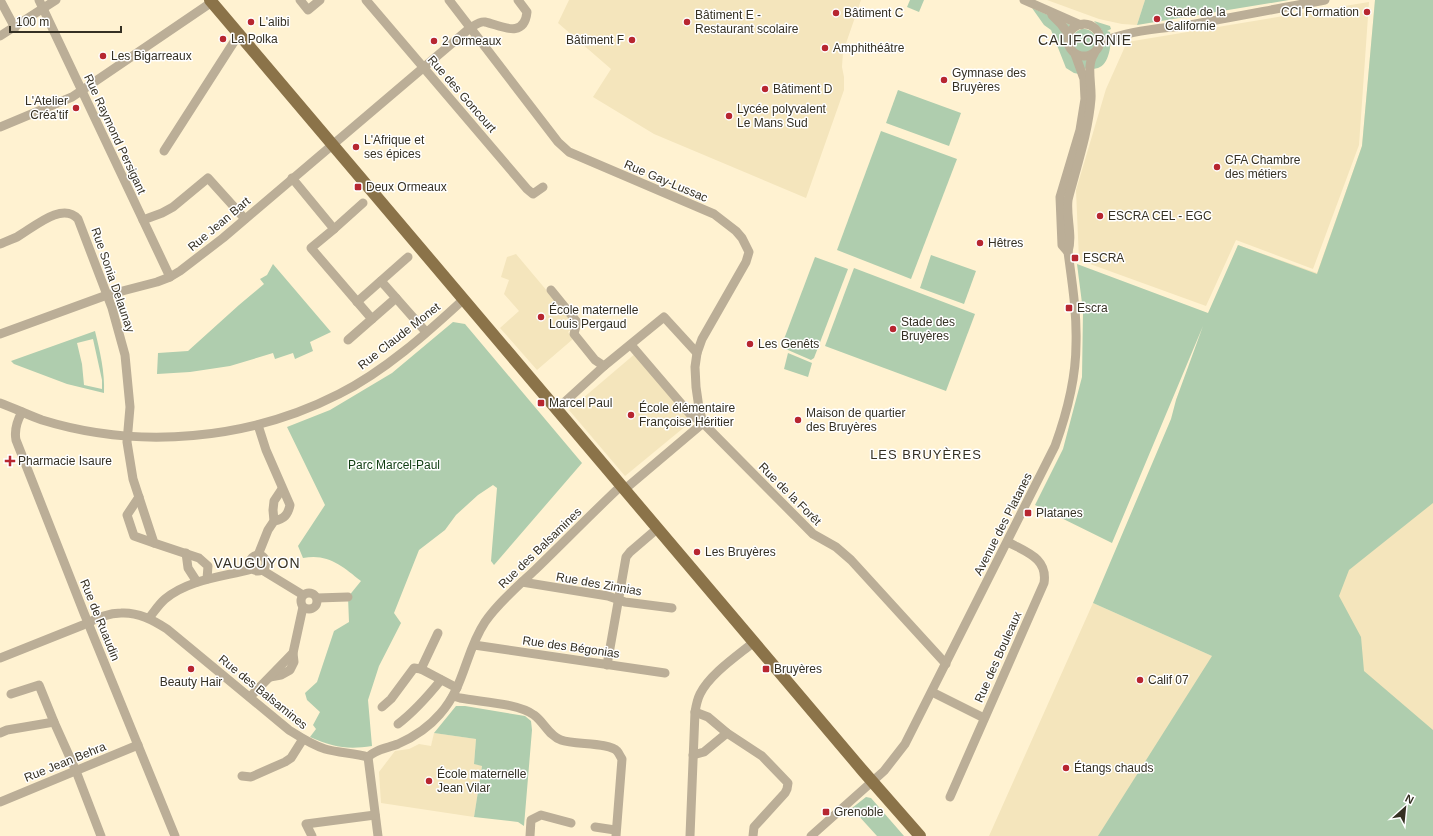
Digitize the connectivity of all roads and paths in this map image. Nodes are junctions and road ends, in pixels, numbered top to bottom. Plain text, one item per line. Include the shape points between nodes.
1 (0, 0) edge
2 (39, 0) edge
3 (56, 0) edge
4 (300, 0) edge
5 (320, 0) edge
6 (366, 0) edge
7 (449, 0) edge
8 (518, 0) edge
9 (1024, 0) edge
10 (1324, 0) edge
11 (211, 1) edge
12 (43, 9) junction
13 (1046, 9) junction
14 (1081, 25) junction
15 (15, 28) junction
16 (470, 28) junction
17 (1096, 29) junction
18 (1130, 33) junction
19 (239, 34) junction
20 (0, 36) edge
21 (1069, 36) junction
22 (1100, 43) junction
23 (1075, 54) junction
24 (1094, 54) junction
25 (423, 68) junction
26 (81, 91) junction
27 (0, 127) edge
28 (332, 144) junction
29 (164, 151) dead end
30 (292, 178) junction
31 (543, 187) dead end
32 (363, 203) dead end
33 (245, 218) junction
34 (143, 220) junction
35 (334, 229) junction
36 (0, 244) edge
37 (1068, 252) junction
38 (408, 257) dead end
39 (170, 277) junction
40 (381, 281) junction
41 (551, 290) dead end
42 (107, 295) junction
43 (396, 298) junction
44 (464, 299) junction
45 (357, 302) junction
46 (372, 319) junction
47 (426, 332) junction
48 (0, 334) edge
49 (348, 340) dead end
50 (631, 345) junction
51 (697, 353) junction
52 (604, 366) junction
53 (0, 403) edge
54 (557, 409) junction
55 (22, 412) junction
56 (703, 423) junction
57 (258, 425) junction
58 (127, 436) junction
59 (623, 487) junction
60 (282, 489) junction
61 (139, 497) junction
62 (274, 521) junction
63 (658, 528) junction
64 (1008, 542) junction
65 (154, 543) junction
66 (186, 553) junction
67 (258, 555) junction
68 (252, 569) junction
69 (262, 570) junction
70 (207, 579) junction
71 (197, 582) junction
72 (522, 582) junction
73 (303, 595) junction
74 (348, 597) dead end
75 (317, 598) junction
76 (618, 599) junction
77 (303, 607) junction
78 (672, 608) dead end
79 (149, 618) junction
80 (88, 622) junction
81 (438, 633) dead end
82 (754, 642) junction
83 (474, 645) junction
84 (0, 658) edge
85 (946, 664) junction
86 (607, 665) junction
87 (421, 669) junction
88 (665, 673) dead end
89 (441, 680) junction
90 (455, 692) junction
91 (932, 692) junction
92 (11, 694) dead end
93 (250, 697) junction
94 (382, 707) dead end
95 (695, 712) junction
96 (984, 718) junction
97 (54, 722) junction
98 (398, 724) dead end
99 (0, 733) edge
100 (727, 733) junction
101 (303, 739) junction
102 (138, 745) junction
103 (693, 755) junction
104 (368, 757) junction
105 (76, 770) junction
106 (242, 776) dead end
107 (872, 782) junction
108 (950, 797) dead end
109 (0, 802) edge
110 (375, 815) junction
111 (571, 823) dead end
112 (595, 827) dead end
113 (616, 833) edge
114 (691, 835) edge
115 (102, 836) edge
116 (175, 836) edge
117 (312, 836) edge
118 (378, 836) edge
119 (530, 836) edge
120 (753, 836) edge
121 (811, 836) edge
122 (920, 836) edge

1 - 15 street
2 - 12 street, Rue Raymond Persigant
3 - 12 street
4 - 5 street via 308,10
6 - 25 street, Rue des Goncourt
7 - 16 street, Rue Gay-Lussac
8 - 16 street via 527,12 526,19 518,28 485,22
9 - 13 street
10 - 18 street via 1189,25
11 - 19 main road
11 - 26 street
12 - 15 street
12 - 26 street, Rue Raymond Persigant
13 - 14 street
13 - 21 street
14 - 17 street via 1090,25
14 - 21 street via 1074,28
15 - 20 street
16 - 25 street, Rue Jean Bart
16 - 51 street, Rue Gay-Lussac via 558,142 569,152 714,214 742,238 749,252 746,262 702,339
17 - 18 street
17 - 22 street via 1100,35
18 - 22 street
19 - 28 main road
19 - 29 street
21 - 23 street via 1069,46
22 - 24 street
23 - 24 street
23 - 37 street, Avenue des Platanes via 1084,78 1085,99 1080,130 1060,197 1062,245
24 - 37 street, Avenue des Platanes via 1090,68 1089,116 1068,200
25 - 28 street, Rue Jean Bart
25 - 31 street, Rue des Goncourt via 527,189 533,194
26 - 27 street
26 - 34 street, Rue Raymond Persigant
28 - 30 street, Rue Jean Bart
28 - 44 main road
30 - 33 street, Rue Jean Bart
30 - 35 street
32 - 35 street
33 - 34 street via 208,178 173,207
33 - 39 street, Rue Jean Bart via 180,272
34 - 39 street, Rue Raymond Persigant
35 - 45 street via 311,248
36 - 42 street, Rue Sonia Delaunay via 50,218 66,212 73,214 81,224
37 - 64 street, Avenue des Platanes via 1076,320 1073,386 1056,446
38 - 40 street
39 - 42 street, Rue Jean Bart
40 - 43 street
40 - 45 street
41 - 52 street via 577,322 574,334 595,360
42 - 48 street, Rue Jean Bart
42 - 58 street, Rue Sonia Delaunay via 124,355 130,406
43 - 46 street
43 - 47 street
44 - 47 street, Rue Claude Monet
44 - 54 main road
45 - 46 street
46 - 49 street
47 - 57 street, Rue Claude Monet via 389,363 339,394 300,412
50 - 51 street via 664,317
50 - 52 street
50 - 56 street, Rue de la Forêt via 690,414
51 - 56 street, Rue Gay-Lussac via 696,387
52 - 54 street
53 - 55 street, Rue Claude Monet
54 - 59 main road
55 - 58 street, Rue Claude Monet via 59,424
55 - 80 street, Rue de Ruaudin via 16,424 16,440
56 - 59 street, Rue des Balsamines
56 - 85 street, Rue de la Forêt via 813,534 836,547 851,560
57 - 58 street, Rue Claude Monet via 196,435
57 - 60 street
58 - 61 street, Rue Sonia Delaunay via 133,478
59 - 63 main road
59 - 72 street, Rue des Balsamines
60 - 62 street via 274,501
60 - 62 street via 290,505 289,510 281,520
61 - 65 street, Rue Sonia Delaunay
61 - 65 street via 127,515 134,536
62 - 67 street
63 - 76 street via 626,558
63 - 82 main road
64 - 85 street, Avenue des Platanes
64 - 96 street, Rue des Bouleaux via 1039,561 1045,576
65 - 66 street
66 - 70 street via 204,561 208,566
66 - 71 street via 188,568
67 - 68 street via 251,559
67 - 69 street via 265,561
68 - 69 street
68 - 70 street
69 - 73 street
70 - 71 street
71 - 79 street via 164,600
72 - 76 street, Rue des Zinnias
72 - 83 street, Rue des Balsamines via 489,616
73 - 75 street via 311,592
73 - 77 street
74 - 75 street
75 - 77 street via 315,607
76 - 78 street, Rue des Zinnias
76 - 86 street
77 - 93 street via 293,652 294,662 290,670 270,677
79 - 80 street, Rue des Balsamines via 121,613 101,616
79 - 93 street, Rue des Balsamines via 167,629
80 - 84 street, Rue des Balsamines
80 - 102 street, Rue de Ruaudin
81 - 87 street
82 - 95 street via 708,683 699,696
82 - 107 main road
83 - 86 street, Rue des Bégonias
83 - 90 street, Rue des Balsamines
85 - 91 street, Avenue des Platanes
86 - 88 street, Rue des Bégonias
87 - 89 street
87 - 94 street via 414,668
89 - 90 street
89 - 98 street via 422,703
90 - 104 street, Rue des Balsamines via 437,717 417,734
90 - 113 street via 460,698 517,707 527,711 536,716 559,740 610,746 618,751 622,759
91 - 96 street
91 - 107 street, Avenue des Platanes via 905,744 894,760
92 - 97 street via 39,685
93 - 101 street, Rue des Balsamines
95 - 100 street via 708,717
95 - 103 street
96 - 108 street, Rue des Bouleaux
97 - 99 street
97 - 105 street
100 - 103 street via 704,752
100 - 120 street via 762,756 788,783 785,793 754,827
101 - 104 street, Rue des Balsamines via 324,748
101 - 106 street via 291,758 285,762 251,777
102 - 105 street, Rue Jean Behra
102 - 116 street, Rue de Ruaudin
103 - 114 street
104 - 110 street
105 - 109 street, Rue Jean Behra
105 - 115 street
107 - 121 street, Avenue des Platanes
107 - 122 main road
110 - 117 street via 306,824
110 - 118 street
111 - 119 street via 541,815 530,820
112 - 113 street

